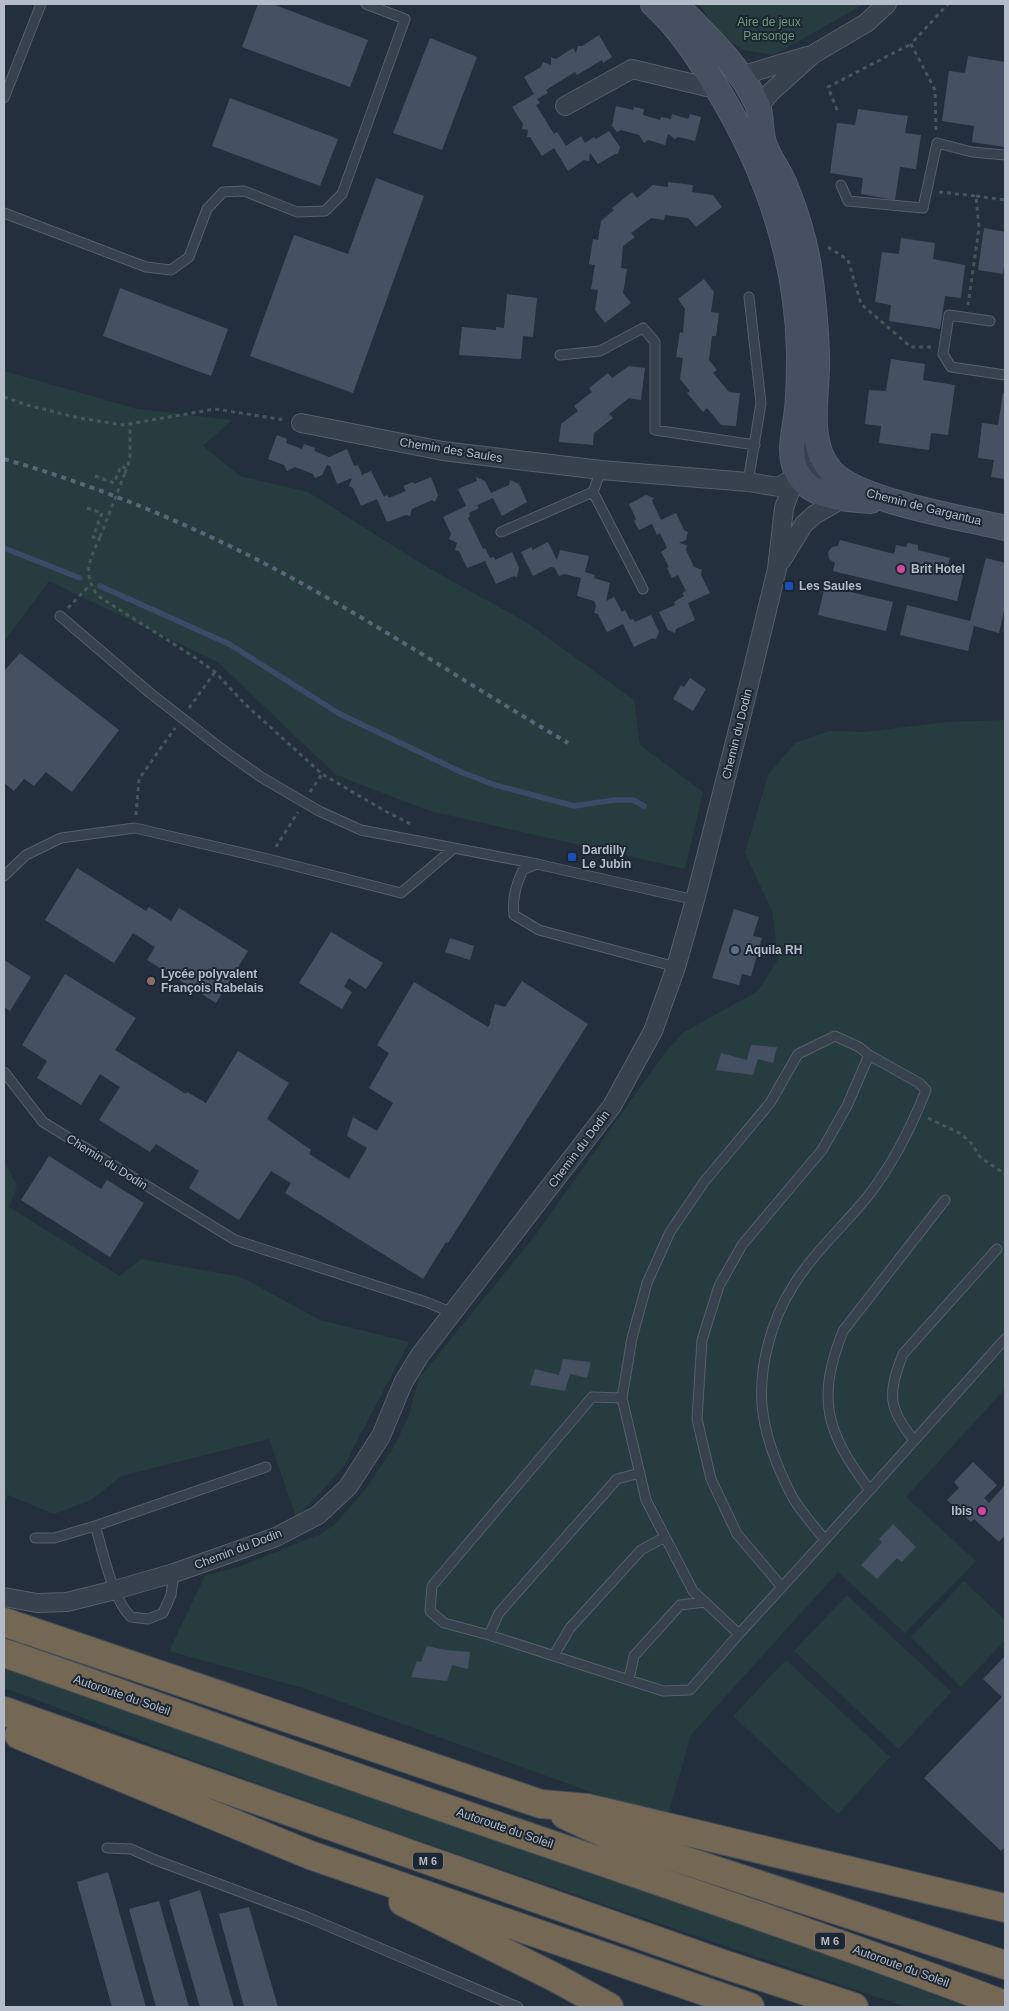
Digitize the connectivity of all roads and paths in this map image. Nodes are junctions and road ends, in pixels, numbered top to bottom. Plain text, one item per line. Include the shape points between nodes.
1 (40, 4) edge
2 (366, 4) edge
3 (653, 4) edge
4 (674, 4) edge
5 (887, 4) edge
6 (948, 4) edge
7 (911, 44) junction
8 (812, 55) junction
9 (740, 76) junction
10 (719, 92) junction
11 (4, 98) edge
12 (565, 106) dead end
13 (758, 108) junction
14 (837, 110) dead end
15 (937, 143) junction
16 (1005, 155) edge
17 (841, 185) dead end
18 (926, 191) junction
19 (976, 196) junction
20 (1005, 200) edge
21 (4, 213) edge
22 (823, 245) dead end
23 (748, 297) dead end
24 (965, 318) junction
25 (990, 321) dead end
26 (944, 346) junction
27 (560, 355) dead end
28 (817, 372) junction
29 (1005, 375) edge
30 (4, 397) edge
31 (301, 423) joint
32 (130, 425) junction
33 (755, 445) junction
34 (127, 468) junction
35 (601, 470) junction
36 (831, 472) junction
37 (798, 475) junction
38 (94, 476) dead end
39 (748, 482) junction
40 (593, 492) junction
41 (842, 499) junction
42 (892, 501) junction
43 (87, 508) dead end
44 (1005, 528) edge
45 (501, 532) dead end
46 (99, 538) junction
47 (777, 568) junction
48 (90, 585) junction
49 (643, 589) dead end
50 (60, 616) joint
51 (215, 672) junction
52 (182, 718) junction
53 (322, 774) junction
54 (304, 802) junction
55 (416, 827) dead end
56 (135, 828) junction
57 (453, 849) junction
58 (268, 859) junction
59 (537, 864) junction
60 (4, 876) edge
61 (695, 900) junction
62 (676, 967) junction
63 (869, 1056) junction
64 (4, 1072) edge
65 (917, 1112) junction
66 (1005, 1174) edge
67 (945, 1200) dead end
68 (997, 1249) dead end
69 (453, 1313) junction
70 (1005, 1340) edge
71 (622, 1398) junction
72 (914, 1440) junction
73 (266, 1467) dead end
74 (640, 1473) junction
75 (869, 1489) junction
76 (95, 1526) junction
77 (665, 1537) junction
78 (35, 1538) dead end
79 (825, 1540) junction
80 (174, 1573) junction
81 (782, 1587) junction
82 (115, 1590) junction
83 (4, 1597) edge
84 (705, 1602) junction
85 (4, 1622) edge
86 (739, 1634) junction
87 (488, 1635) junction
88 (4, 1653) edge
89 (554, 1655) junction
90 (629, 1679) junction
91 (4, 1711) edge
92 (4, 1728) edge
93 (541, 1804) junction
94 (107, 1848) dead end
95 (310, 1855) junction
96 (1005, 1908) edge
97 (1005, 1965) edge
98 (1005, 2004) edge
99 (518, 2007) edge
100 (609, 2007) edge
101 (750, 2007) edge
102 (854, 2007) edge

1 - 11 lane
2 - 21 lane via 405,19 342,194 325,211 297,212 244,191 223,192 207,209 189,257 171,270 146,267
3 - 10 street via 687,40
4 - 9 street, Chemin de Gargantua
5 - 8 street via 866,23
6 - 7 path
7 - 14 path via 828,87
7 - 15 path via 935,90
8 - 9 street
8 - 13 street
9 - 10 street
9 - 13 street, Chemin de Gargantua
10 - 12 street via 632,68
10 - 13 street
10 - 37 street via 750,148 774,206 787,251 798,313 798,408 791,455
13 - 28 street, Chemin de Gargantua via 764,143 786,188 809,267
15 - 16 lane via 972,152
15 - 18 lane
17 - 18 lane via 848,201 924,208
18 - 19 path
19 - 20 path
19 - 24 path via 979,228
22 - 26 path via 848,260 861,304 911,347
23 - 33 lane via 761,403
24 - 25 lane
24 - 26 lane via 949,315
26 - 29 lane via 943,354 951,367
27 - 33 lane via 600,351 643,328 655,342 655,430
28 - 36 street, Chemin de Gargantua via 816,436 822,458
28 - 37 street, Chemin du Dodin via 809,401 804,452
30 - 32 path via 79,418
31 - 32 path via 215,409
31 - 35 street, Chemin des Saules via 443,451
32 - 34 path
33 - 39 lane
34 - 38 path via 121,466 114,483
34 - 46 path, bridge
35 - 39 street, Chemin des Saules
35 - 40 lane
36 - 37 street, Chemin des Saules via 813,470
36 - 42 street, Chemin de Gargantua via 861,491
37 - 39 street, Chemin des Saules via 779,487
37 - 41 street via 812,489
37 - 47 street, Chemin du Dodin via 784,508
40 - 45 lane
40 - 49 lane
41 - 42 street
41 - 47 street, Chemin du Dodin via 804,524
42 - 44 street, Chemin de Gargantua
43 - 46 path via 102,513 93,537
46 - 48 path via 89,562
47 - 61 street, Chemin du Dodin
48 - 50 path
48 - 51 path via 98,596
50 - 52 lane
51 - 52 path
51 - 53 path
52 - 54 lane via 261,777
52 - 56 path via 139,779
53 - 54 path
53 - 55 path
54 - 57 lane via 361,830
54 - 58 path
56 - 58 lane
56 - 60 lane via 61,838 26,854
57 - 58 lane via 401,893
57 - 59 lane
59 - 61 lane
59 - 62 lane via 523,870 512,902 514,915 538,930
61 - 62 street, Chemin du Dodin
62 - 69 street, Chemin du Dodin via 653,1031 612,1106
63 - 65 lane via 926,1090
63 - 71 lane via 859,1047 835,1036 798,1054 770,1103 704,1182 670,1232 647,1283 632,1338
63 - 81 lane via 847,1106 822,1150 742,1245 719,1286 702,1340 697,1419 711,1479 737,1534
64 - 69 lane, Chemin du Dodin via 43,1122 235,1240
65 - 66 path via 961,1134 981,1158
65 - 79 lane via 890,1164 868,1195 816,1253 793,1286 769,1341 762,1404 769,1437 779,1469 794,1499
67 - 75 lane via 843,1331 833,1354 827,1402 831,1419 838,1442
68 - 72 lane via 903,1354 892,1393 894,1409 900,1423
69 - 80 street, Chemin du Dodin via 403,1383 381,1436 348,1487 318,1515 276,1537
70 - 72 lane
71 - 74 lane
71 - 87 lane via 592,1397 432,1586 430,1611 444,1623
72 - 75 lane
73 - 76 lane
74 - 77 lane via 646,1500
74 - 87 lane via 617,1479 499,1613
75 - 79 lane
76 - 78 lane via 54,1538
76 - 82 lane
77 - 84 lane via 693,1590
77 - 89 lane via 642,1550 570,1628
79 - 81 lane
80 - 82 street, Chemin du Dodin
80 - 82 lane via 172,1595 163,1613 148,1619 131,1618 122,1608
81 - 86 lane
82 - 83 street, Chemin du Dodin via 67,1602 37,1603
84 - 86 lane
84 - 90 lane via 680,1605 634,1656
85 - 93 highway
86 - 90 lane via 690,1690 663,1691
87 - 89 lane
88 - 98 highway, Autoroute du Soleil / M 6
89 - 90 lane
91 - 102 highway, M 6 via 710,1960
92 - 95 highway
93 - 96 highway via 588,1808
93 - 97 highway via 613,1837
94 - 99 lane via 130,1849 307,1917
95 - 100 highway
95 - 101 highway

